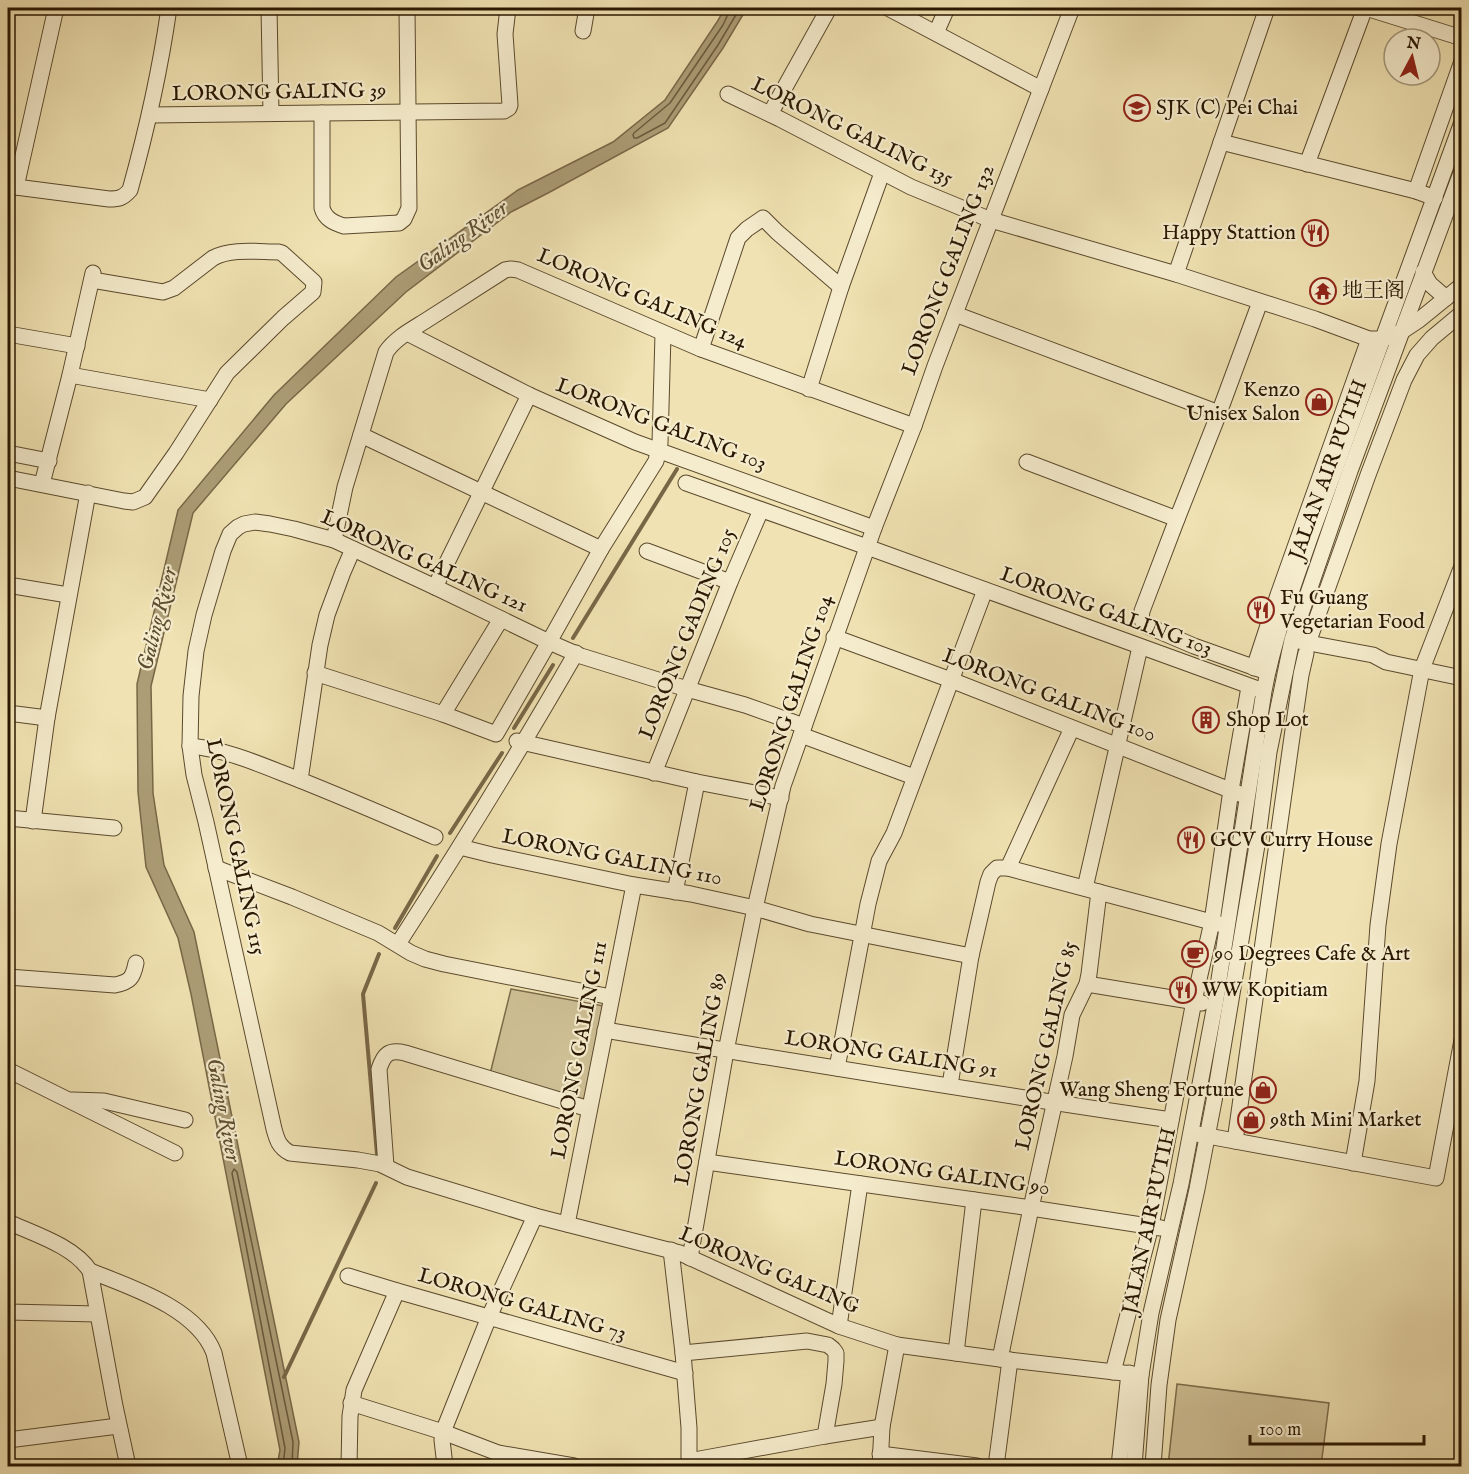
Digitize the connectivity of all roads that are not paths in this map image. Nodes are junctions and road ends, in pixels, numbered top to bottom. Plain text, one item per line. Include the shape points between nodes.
1 (56, 8) edge
2 (169, 8) edge
3 (269, 8) edge
4 (407, 8) edge
5 (508, 8) edge
6 (587, 8) edge
7 (829, 8) edge
8 (888, 8) edge
9 (947, 8) edge
10 (1072, 8) edge
11 (1267, 8) edge
12 (1366, 8) edge
13 (583, 31) dead end
14 (936, 33) junction
15 (1461, 38) edge
16 (1461, 61) edge
17 (1041, 89) junction
18 (728, 94) dead end
19 (408, 112) junction
20 (271, 113) junction
21 (322, 113) junction
22 (770, 114) junction
23 (150, 116) junction
24 (1461, 122) edge
25 (1221, 142) junction
26 (1307, 164) junction
27 (1461, 170) edge
28 (882, 172) junction
29 (12, 186) edge
30 (1416, 191) junction
31 (1435, 198) junction
32 (991, 220) junction
33 (1423, 272) junction
34 (1176, 274) junction
35 (1461, 285) edge
36 (841, 287) junction
37 (1446, 298) junction
38 (1260, 302) junction
39 (1461, 313) edge
40 (955, 314) junction
41 (1401, 332) junction
42 (407, 333) junction
43 (8, 334) edge
44 (663, 334) junction
45 (1376, 339) junction
46 (77, 346) junction
47 (700, 349) junction
48 (70, 375) junction
49 (809, 389) junction
50 (529, 395) junction
51 (210, 400) junction
52 (1219, 413) junction
53 (914, 426) junction
54 (361, 435) junction
55 (659, 452) junction
56 (8, 453) edge
57 (48, 461) junction
58 (1027, 462) dead end
59 (1350, 471) junction
60 (1368, 475) junction
61 (8, 478) edge
62 (686, 483) dead end
63 (42, 484) junction
64 (482, 492) junction
65 (88, 493) junction
66 (761, 510) junction
67 (1177, 519) junction
68 (244, 524) joint
69 (874, 528) junction
70 (334, 540) junction
71 (867, 547) junction
72 (353, 549) junction
73 (601, 549) junction
74 (647, 551) dead end
75 (1460, 574) edge
76 (730, 582) junction
77 (8, 585) edge
78 (435, 587) junction
79 (985, 590) junction
80 (68, 596) junction
81 (501, 619) junction
82 (834, 637) junction
83 (549, 642) junction
84 (1283, 644) junction
85 (1140, 647) junction
86 (1307, 648) junction
87 (576, 653) junction
88 (1422, 669) junction
89 (1261, 670) junction
90 (315, 673) junction
91 (1461, 678) edge
92 (951, 680) junction
93 (687, 689) junction
94 (1257, 689) junction
95 (8, 713) edge
96 (443, 714) junction
97 (47, 718) junction
98 (1072, 728) junction
99 (802, 730) junction
100 (520, 742) junction
101 (1118, 745) junction
102 (190, 746) junction
103 (654, 773) junction
104 (914, 777) junction
105 (300, 780) junction
106 (697, 782) junction
107 (1231, 790) junction
108 (1248, 796) junction
109 (781, 798) junction
110 (8, 819) edge
111 (1260, 820) junction
112 (33, 821) junction
113 (1281, 824) junction
114 (114, 828) dead end
115 (435, 837) dead end
116 (460, 847) junction
117 (216, 868) junction
118 (1008, 868) junction
119 (1218, 877) junction
120 (1235, 879) junction
121 (634, 885) junction
122 (1092, 890) junction
123 (675, 891) junction
124 (755, 908) junction
125 (1245, 918) junction
126 (1267, 920) junction
127 (1212, 922) junction
128 (1228, 926) junction
129 (862, 935) junction
130 (398, 944) junction
131 (971, 956) junction
132 (136, 963) dead end
133 (8, 977) edge
134 (1087, 984) junction
135 (611, 997) junction
136 (1194, 1001) junction
137 (1215, 1005) junction
138 (605, 1030) junction
139 (1461, 1040) edge
140 (726, 1051) junction
141 (837, 1068) junction
142 (8, 1070) edge
143 (950, 1085) junction
144 (69, 1100) junction
145 (1054, 1103) junction
146 (589, 1109) junction
147 (185, 1120) dead end
148 (1171, 1120) junction
149 (1191, 1132) junction
150 (1207, 1136) junction
151 (1235, 1141) junction
152 (283, 1149) joint
153 (175, 1153) dead end
154 (707, 1162) junction
155 (1353, 1163) junction
156 (386, 1166) junction
157 (860, 1184) junction
158 (974, 1200) junction
159 (1031, 1208) junction
160 (536, 1216) junction
161 (8, 1222) edge
162 (567, 1224) junction
163 (1151, 1226) junction
164 (1170, 1230) junction
165 (671, 1250) junction
166 (690, 1258) junction
167 (90, 1271) junction
168 (348, 1276) dead end
169 (397, 1291) junction
170 (8, 1312) edge
171 (97, 1314) junction
172 (489, 1317) junction
173 (839, 1326) junction
174 (897, 1345) junction
175 (683, 1353) junction
176 (956, 1353) junction
177 (1005, 1360) junction
178 (1113, 1372) junction
179 (685, 1373) junction
180 (1135, 1374) junction
181 (351, 1402) junction
182 (118, 1426) junction
183 (882, 1427) junction
184 (442, 1432) junction
185 (825, 1436) junction
186 (8, 1440) edge
187 (499, 1460) edge
188 (880, 1460) edge
189 (689, 1464) edge
190 (128, 1467) edge
191 (240, 1467) edge
192 (349, 1467) edge
193 (445, 1467) edge
194 (574, 1467) edge
195 (977, 1467) edge
196 (996, 1467) edge
197 (1119, 1467) edge
198 (1134, 1467) edge
199 (1153, 1467) edge

1 - 29 street
2 - 23 street
3 - 20 street
4 - 19 street
5 - 19 street, LORONG GALING 39 via 505,34 509,108
6 - 13 street
7 - 22 street
8 - 14 street
9 - 14 street
10 - 17 street, LORONG GALING 132
11 - 25 street
12 - 15 street
12 - 26 street
14 - 17 street
16 - 30 street
17 - 32 street, LORONG GALING 132
18 - 22 street, LORONG GALING 135
19 - 21 street, LORONG GALING 39
19 - 21 street via 409,208 404,219 399,223 344,226 323,213
20 - 21 street, LORONG GALING 39
20 - 23 street, LORONG GALING 39
22 - 28 street, LORONG GALING 135
23 - 29 street via 130,190 124,197 109,199
24 - 31 street, JALAN AIR PUTIH
25 - 26 street
25 - 34 street
26 - 30 street
27 - 33 street, JALAN AIR PUTIH
28 - 32 street, LORONG GALING 135
28 - 36 street
30 - 31 street
31 - 45 street, JALAN AIR PUTIH
32 - 34 street, LORONG GALING 135
32 - 40 street, LORONG GALING 132
33 - 37 street
33 - 41 street, JALAN AIR PUTIH
34 - 38 street, LORONG GALING 135
35 - 37 street
36 - 47 street via 763,218 738,238
36 - 49 street
37 - 41 street
38 - 45 street, LORONG GALING 135
38 - 52 street
39 - 60 street via 1417,356
40 - 52 street
40 - 53 street, LORONG GALING 132
41 - 45 street
41 - 59 street, JALAN AIR PUTIH
42 - 44 street, LORONG GALING 124 via 511,269
42 - 50 street, LORONG GALING 103
42 - 54 street, LORONG GALING 124 via 386,352
43 - 46 street
44 - 47 street, LORONG GALING 124
44 - 55 street
45 - 84 street, JALAN AIR PUTIH via 1307,545
45 - 89 street via 1278,595
46 - 48 street
46 - 51 street via 92,276 163,292 219,254 282,252 314,282 313,292 234,366
47 - 49 street, LORONG GALING 124
48 - 51 street
48 - 57 street
49 - 53 street, LORONG GALING 124
50 - 55 street, LORONG GALING 103
50 - 64 street
51 - 65 street via 145,497 133,502
52 - 67 street
53 - 69 street, LORONG GALING 132
54 - 64 street
54 - 70 street, LORONG GALING 124
55 - 69 street, LORONG GALING 103
55 - 73 street via 650,473
56 - 57 street
57 - 63 street
58 - 67 street
59 - 60 street
59 - 84 street, JALAN AIR PUTIH
60 - 86 street
61 - 63 street
62 - 66 street, LORONG GALING 103
63 - 65 street
64 - 73 street
64 - 78 street
65 - 80 street
66 - 71 street, LORONG GALING 103
66 - 76 street, LORONG GADING 105
67 - 89 street via 1141,620 1194,646
68 - 70 street, LORONG GALING 121 via 270,524
68 - 102 street, LORONG GALING 115 via 230,534 223,551 199,634 191,696
69 - 71 street, LORONG GALING 132
70 - 72 street, LORONG GALING 121
71 - 79 street, LORONG GALING 103
71 - 82 street, LORONG GALING 104
72 - 78 street, LORONG GALING 121
72 - 90 street via 327,615
73 - 83 street
74 - 76 street
75 - 88 street
76 - 93 street, LORONG GADING 105
77 - 80 street
78 - 81 street, LORONG GALING 121
79 - 85 street, LORONG GALING 103
79 - 92 street
80 - 97 street
81 - 83 street, LORONG GALING 121
81 - 96 street
82 - 92 street, LORONG GALING 100
82 - 99 street, LORONG GALING 104
83 - 87 street, LORONG GALING 121
83 - 96 street via 496,734
84 - 86 street
84 - 89 street, JALAN AIR PUTIH
84 - 111 street, JALAN AIR PUTIH
85 - 94 street, LORONG GALING 103
85 - 101 street, LORONG GALING 85
86 - 88 street via 1374,655 1386,662
86 - 113 street
87 - 93 street, LORONG GALING 121
87 - 100 street
88 - 91 street
88 - 155 street via 1389,844 1378,925 1367,1081
89 - 94 street, JALAN AIR PUTIH
90 - 96 street
90 - 105 street
92 - 98 street, LORONG GALING 100
92 - 104 street
93 - 99 street, LORONG GALING 121 via 745,705
93 - 103 street, LORONG GADING 105
94 - 107 street
94 - 108 street, JALAN AIR PUTIH
95 - 97 street
97 - 112 street
98 - 101 street, LORONG GALING 100
98 - 118 street
99 - 104 street, LORONG GALING 121
99 - 109 street, LORONG GALING 104
100 - 103 street
100 - 116 street
101 - 107 street, LORONG GALING 100
101 - 122 street, LORONG GALING 85
102 - 105 street via 224,752
102 - 117 street, LORONG GALING 115
103 - 106 street
104 - 129 street via 894,833 879,861
105 - 115 street
106 - 109 street
106 - 123 street
107 - 108 street, LORONG GALING 100
107 - 119 street
108 - 120 street, JALAN AIR PUTIH
109 - 124 street, LORONG GALING 104
110 - 112 street
111 - 113 street
111 - 125 street, JALAN AIR PUTIH
112 - 114 street
113 - 126 street
116 - 121 street, LORONG GALING 110
116 - 130 street
117 - 130 street
117 - 152 street, LORONG GALING 115 via 274,1129
118 - 122 street
118 - 131 street via 997,868 991,874
119 - 120 street
119 - 127 street
120 - 128 street, JALAN AIR PUTIH
121 - 123 street, LORONG GALING 110
121 - 135 street, LORONG GALING 111
122 - 127 street
122 - 134 street, LORONG GALING 85
123 - 124 street, LORONG GALING 110
124 - 129 street, LORONG GALING 110
124 - 140 street, LORONG GALING 89
125 - 126 street
125 - 150 street, JALAN AIR PUTIH
126 - 151 street
127 - 128 street
127 - 136 street
128 - 137 street, JALAN AIR PUTIH
129 - 131 street, LORONG GALING 110
129 - 141 street
130 - 135 street via 411,953 444,964
131 - 143 street
132 - 133 street via 130,979 115,985
134 - 136 street
134 - 145 street, LORONG GALING 85 via 1072,1015
135 - 138 street, LORONG GALING 111
136 - 137 street
136 - 148 street
137 - 149 street, JALAN AIR PUTIH
138 - 140 street, LORONG GALING 91
138 - 146 street, LORONG GALING 111
139 - 155 street via 1436,1178
140 - 141 street, LORONG GALING 91
140 - 154 street, LORONG GALING 89
141 - 143 street, LORONG GALING 91
142 - 144 street
143 - 145 street, LORONG GALING 91
144 - 147 street via 104,1101
144 - 153 street
145 - 148 street, LORONG GALING 91
145 - 159 street, LORONG GALING 85
146 - 156 street via 405,1053 389,1052 379,1069
146 - 162 street, LORONG GALING 111
148 - 163 street
149 - 150 street
149 - 164 street, JALAN AIR PUTIH
150 - 151 street
150 - 199 street, JALAN AIR PUTIH via 1168,1320
151 - 155 street
152 - 156 street, LORONG GALING
154 - 157 street, LORONG GALING 90
154 - 166 street, LORONG GALING 89
156 - 160 street, LORONG GALING via 407,1177
157 - 158 street, LORONG GALING 90
157 - 173 street
158 - 159 street, LORONG GALING 90
158 - 176 street
159 - 163 street, LORONG GALING 90
159 - 177 street, LORONG GALING 85
160 - 162 street, LORONG GALING
160 - 172 street
161 - 167 street via 79,1257
162 - 165 street, LORONG GALING
163 - 164 street, LORONG GALING 90
163 - 178 street
164 - 180 street, JALAN AIR PUTIH
165 - 166 street, LORONG GALING
165 - 175 street
166 - 173 street, LORONG GALING
167 - 171 street
167 - 191 street via 148,1294 184,1316 211,1344
168 - 169 street, LORONG GALING 73
169 - 172 street, LORONG GALING 73
169 - 181 street
170 - 171 street
171 - 182 street
172 - 179 street, LORONG GALING 73
172 - 184 street
173 - 174 street, LORONG GALING
174 - 176 street, LORONG GALING
174 - 183 street
175 - 179 street
175 - 185 street via 807,1341 828,1346 836,1353 836,1361
176 - 177 street, LORONG GALING
177 - 178 street, LORONG GALING
177 - 196 street, LORONG GALING 85
178 - 180 street, LORONG GALING
179 - 189 street
180 - 197 street
180 - 198 street, JALAN AIR PUTIH
181 - 184 street
181 - 192 street
182 - 186 street
182 - 190 street
183 - 185 street
183 - 188 street
184 - 187 street
184 - 193 street
185 - 189 street
187 - 194 street
188 - 195 street

